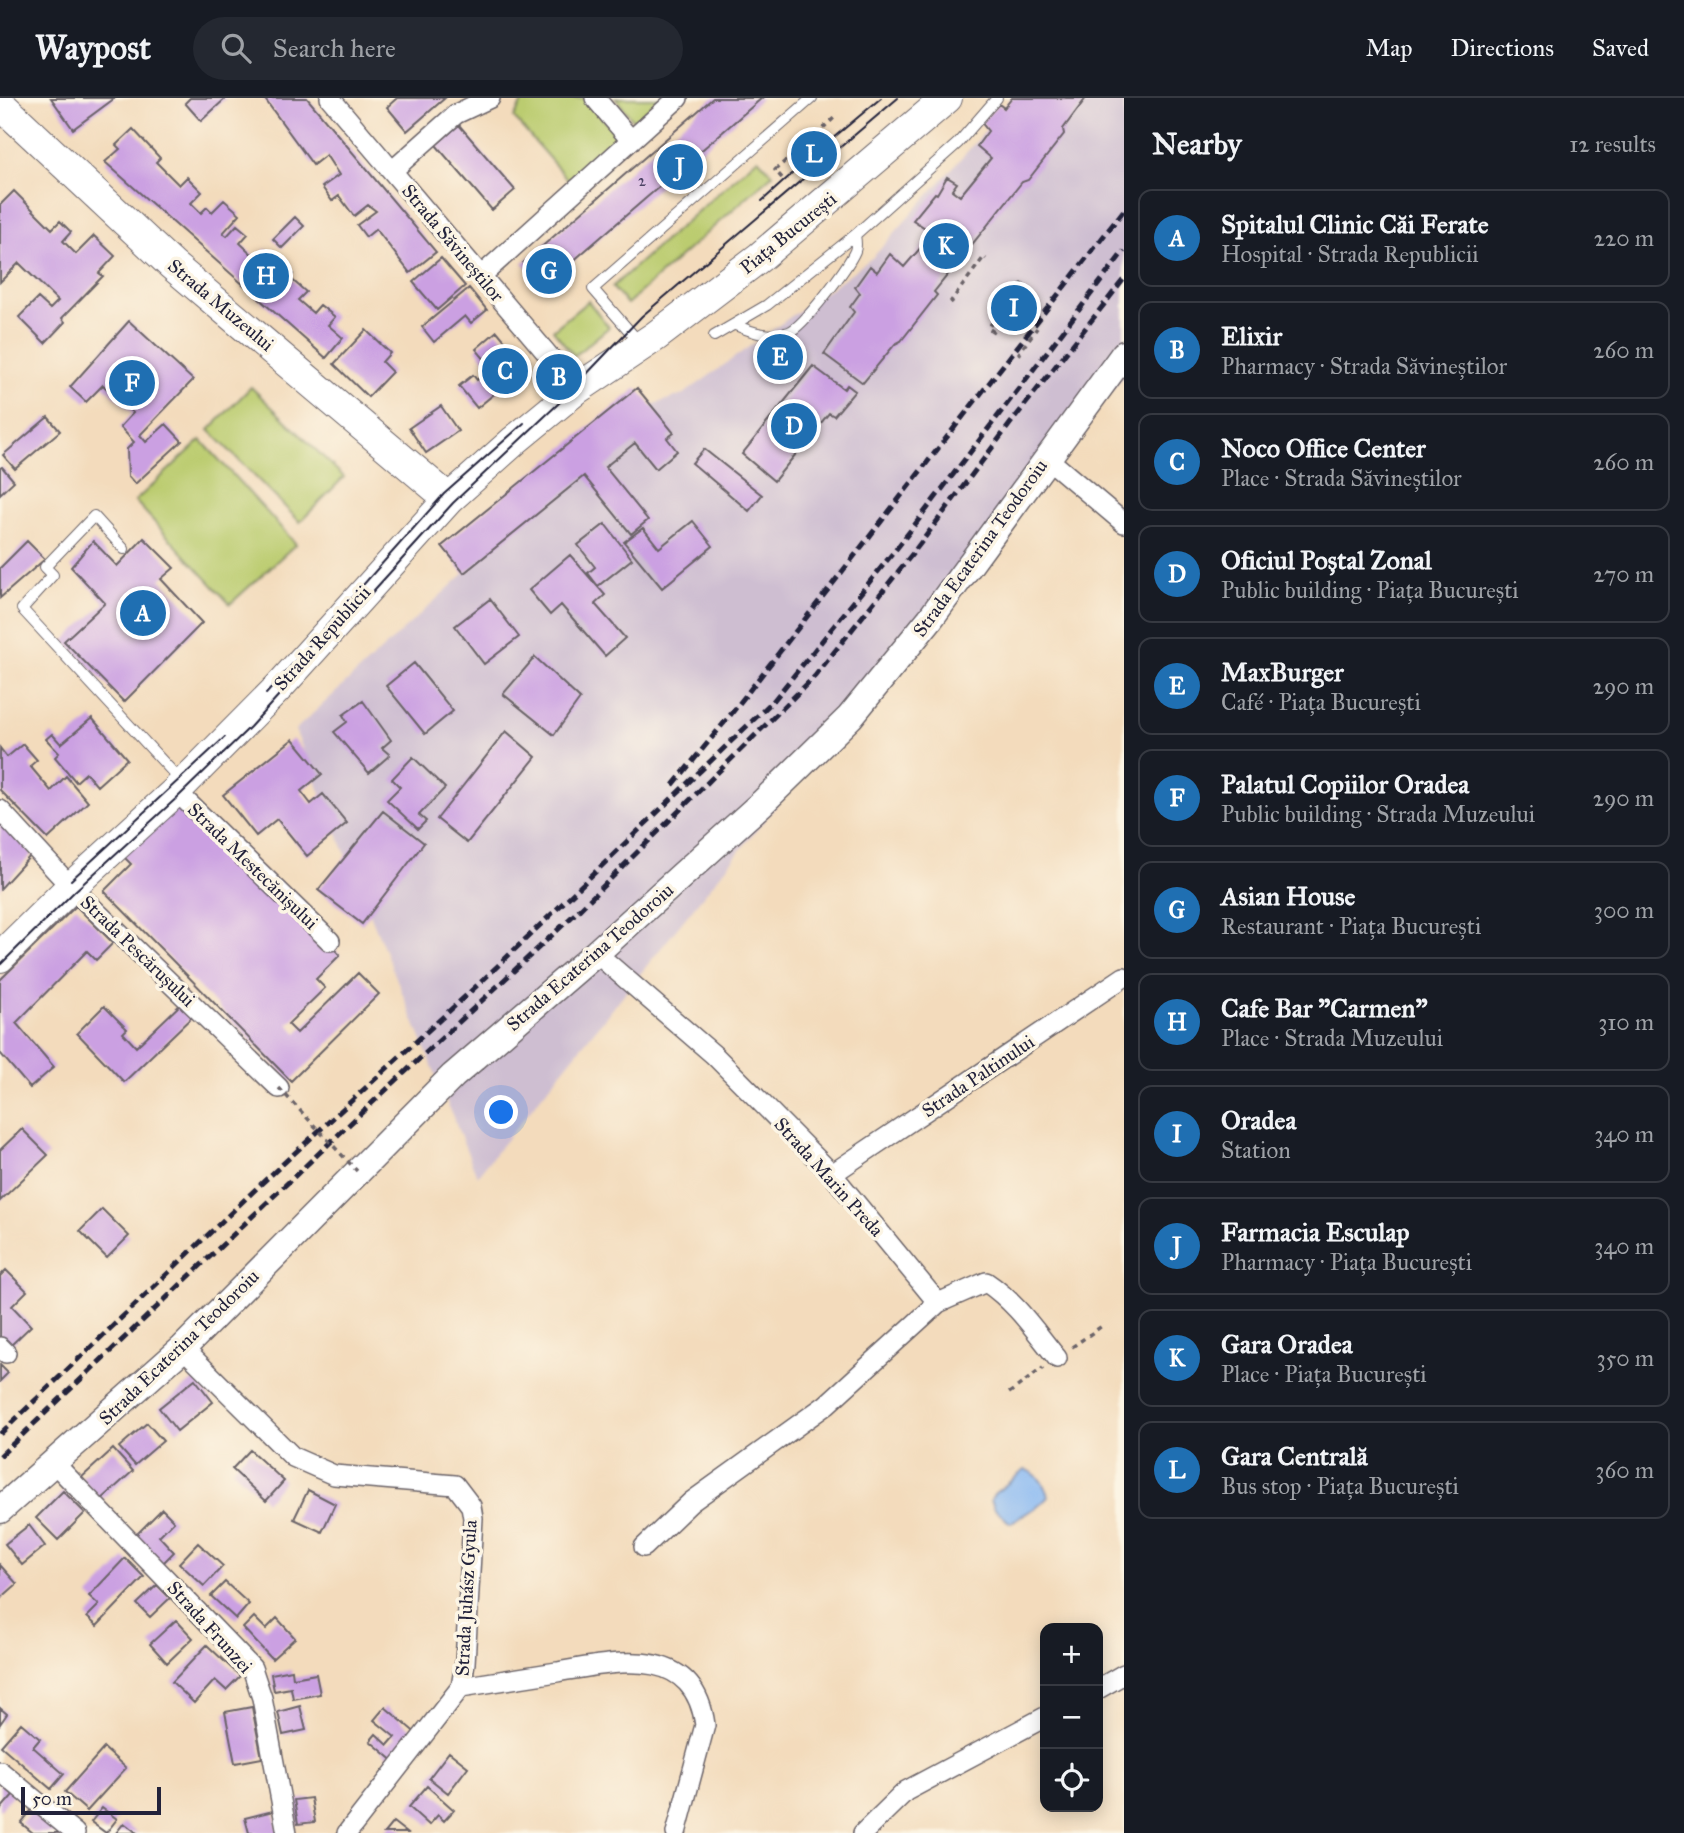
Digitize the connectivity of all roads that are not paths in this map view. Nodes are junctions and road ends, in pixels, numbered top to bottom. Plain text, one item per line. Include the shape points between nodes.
1 (330, 98) edge
2 (490, 98) edge
3 (596, 98) edge
4 (678, 98) edge
5 (812, 98) edge
6 (947, 98) edge
7 (997, 98) edge
8 (0, 104) edge
9 (630, 139) junction
10 (392, 171) junction
11 (855, 235) junction
12 (481, 276) junction
13 (735, 325) junction
14 (714, 336) dead end
15 (649, 340) junction
16 (1124, 354) edge
17 (577, 389) junction
18 (1047, 458) junction
19 (449, 499) junction
20 (1124, 523) edge
21 (124, 549) dead end
22 (180, 788) junction
23 (0, 810) edge
24 (71, 887) junction
25 (330, 941) dead end
26 (596, 953) junction
27 (0, 957) edge
28 (1124, 977) edge
29 (279, 1088) road end
30 (832, 1174) junction
31 (938, 1303) junction
32 (183, 1348) junction
33 (1057, 1358) dead end
34 (54, 1463) junction
35 (0, 1510) edge
36 (644, 1547) dead end
37 (1124, 1674) edge
38 (1103, 1686) edge
39 (461, 1687) junction
40 (1040, 1720) edge
41 (0, 1772) edge
42 (75, 1833) edge
43 (287, 1833) edge
44 (347, 1833) edge
45 (676, 1833) edge
46 (863, 1833) edge

1 - 10 street, Strada Săvineștilor
2 - 10 street via 456,114
3 - 9 street
4 - 9 street
5 - 15 lane via 593,289
6 - 15 main road, Piața București via 760,257
7 - 11 lane via 958,144
8 - 19 main road, Strada Muzeului via 172,265
9 - 12 street
10 - 12 street, Strada Săvineștilor
11 - 13 lane
11 - 13 lane via 856,249 846,267 792,331 776,335
12 - 17 street, Strada Săvineștilor
13 - 14 lane
15 - 17 main road, Strada Republicii
16 - 18 main road, Strada Ecaterina Teodoroiu
17 - 19 main road, Strada Republicii
18 - 20 street
18 - 26 main road, Strada Ecaterina Teodoroiu via 929,619 850,717
19 - 22 main road, Strada Republicii via 278,688
21 - 22 lane via 94,516 45,566 53,575 22,609
22 - 24 main road, Strada Republicii
22 - 25 street, Strada Mestecănișului
23 - 24 street, Strada Pescărușului
24 - 27 main road, Strada Republicii
24 - 29 street, Strada Pescărușului
26 - 30 street, Strada Marin Preda via 714,1055
26 - 32 main road, Strada Ecaterina Teodoroiu via 453,1076
28 - 30 street, Strada Paltinului
30 - 31 street, Strada Marin Preda
31 - 33 street via 986,1282 1016,1307
31 - 36 street via 826,1405 691,1502
32 - 34 main road, Strada Ecaterina Teodoroiu
32 - 39 street, Strada Juhász Gyula via 293,1457 334,1475 455,1485 471,1506 472,1518
34 - 35 main road, Strada Ecaterina Teodoroiu
34 - 43 street, Strada Frunzei via 252,1668 262,1698
37 - 38 street
39 - 44 street
39 - 45 street, Strada Juhász Gyula via 624,1661 676,1672 703,1707 705,1725
40 - 46 street via 906,1791
41 - 42 street

